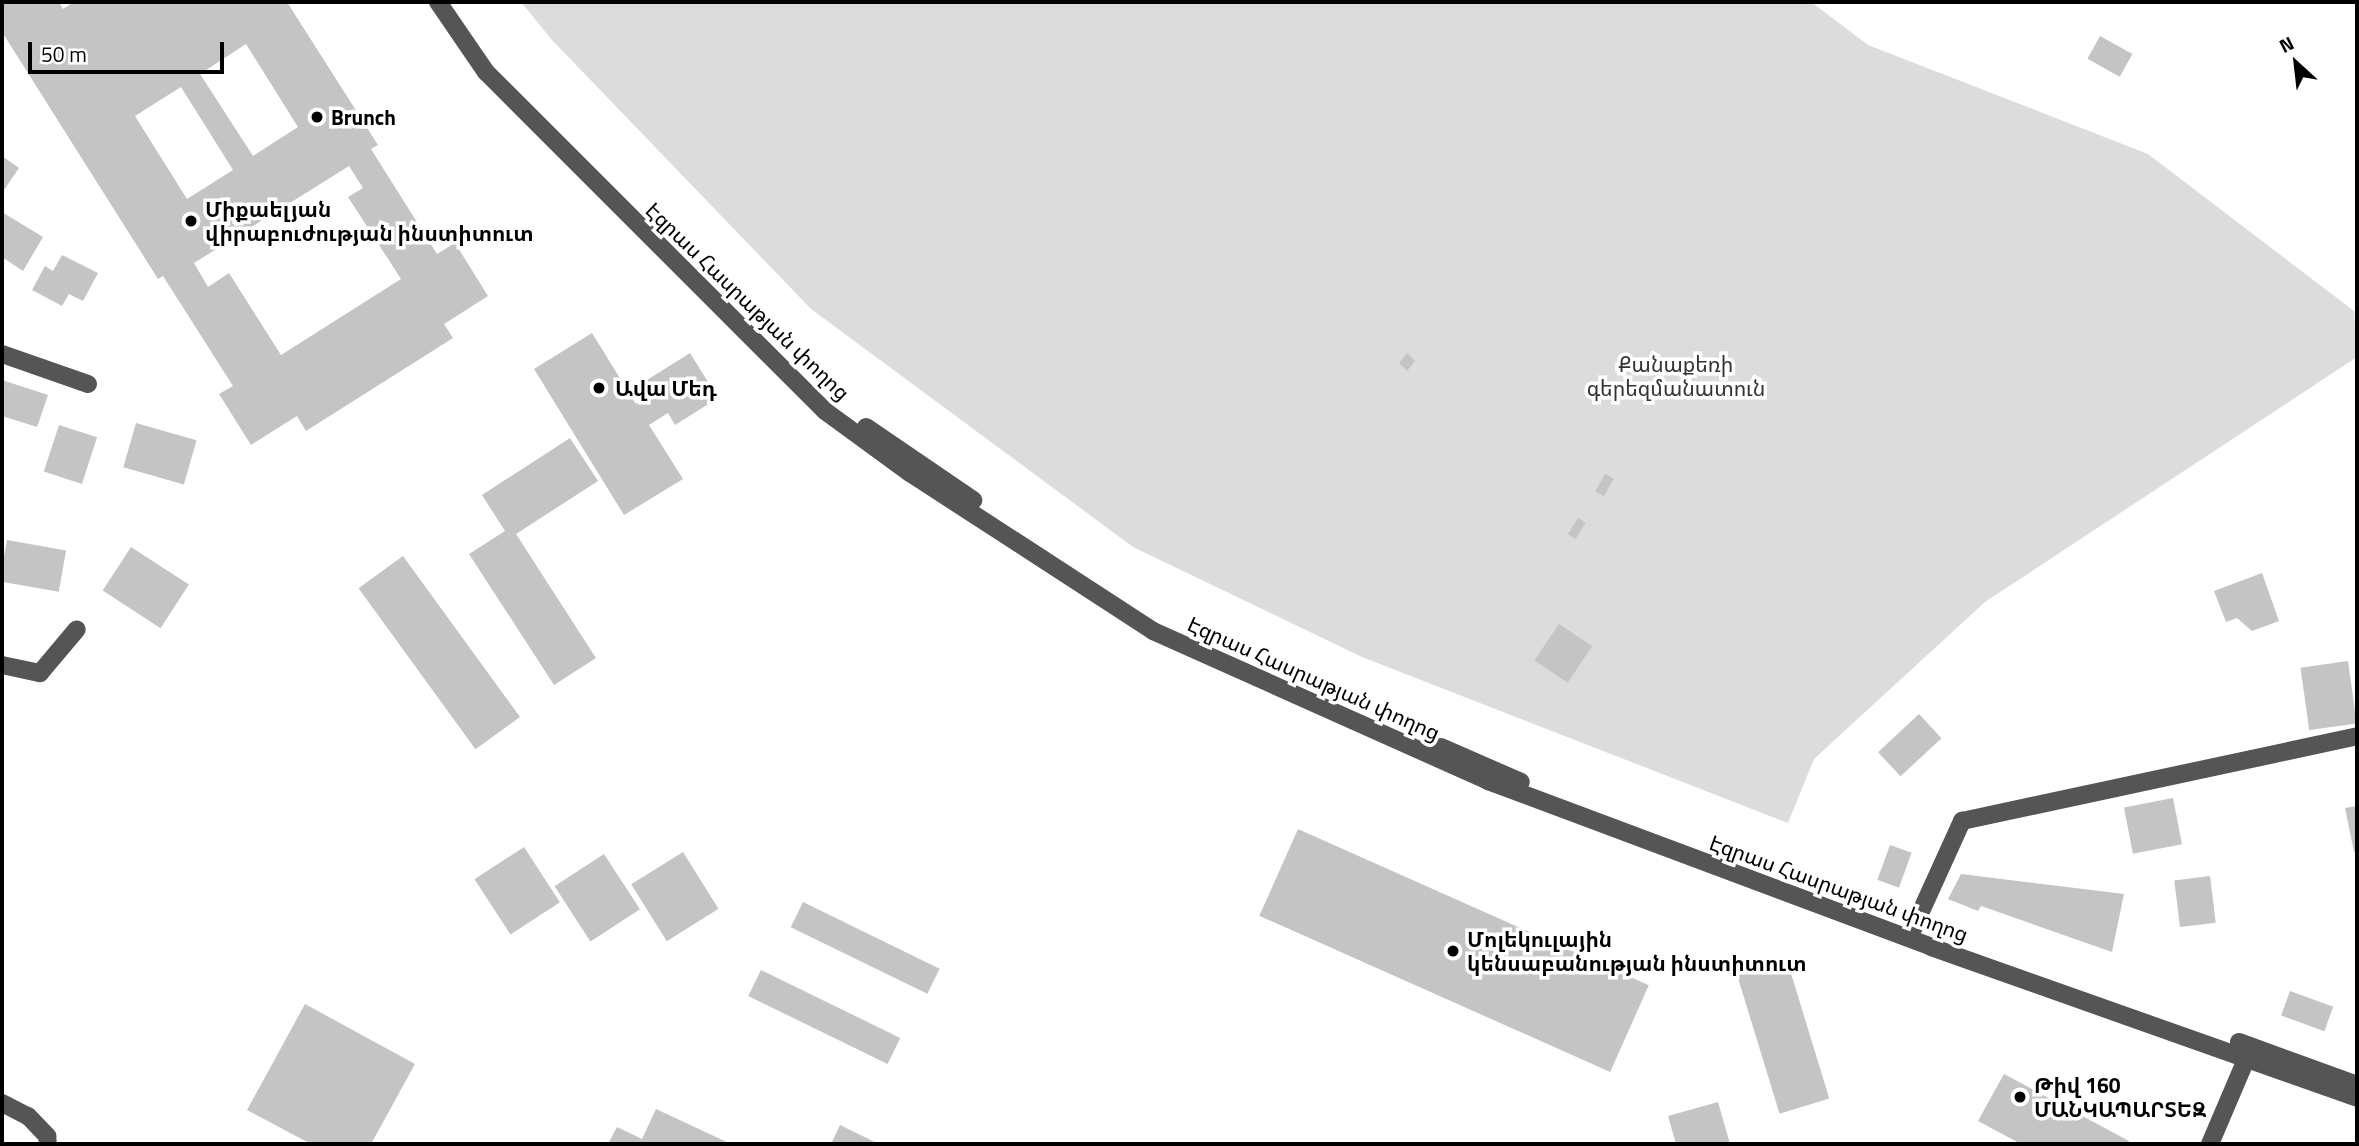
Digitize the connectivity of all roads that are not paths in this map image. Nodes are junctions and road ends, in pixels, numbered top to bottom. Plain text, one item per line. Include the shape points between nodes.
1 (438, 2) edge
2 (450, 2) edge
3 (2, 354) edge
4 (88, 384) dead end
5 (76, 629) dead end
6 (2, 665) edge
7 (2357, 736) edge
8 (1913, 929) junction
9 (2250, 1052) junction
10 (2357, 1085) edge
11 (2357, 1098) edge
12 (2, 1103) edge
13 (48, 1144) edge
14 (2210, 1144) edge

1 - 9 street, Էզրաս Հասրաթյան փողոց via 486,72 825,411 909,473 1153,631 1488,781 1931,947
2 - 8 street, Էզրաս Հասրաթյան փողոց via 493,64 824,398 1153,623 1525,783
3 - 4 street
5 - 6 street via 40,673
7 - 8 street via 1962,821
8 - 9 street, Էզրաս Հասրաթյան փողոց
9 - 10 street, Էզրաս Հասրաթյան փողոց
9 - 11 street, Էզրաս Հասրաթյան փողոց
9 - 14 street
12 - 13 street via 28,1116 47,1136

